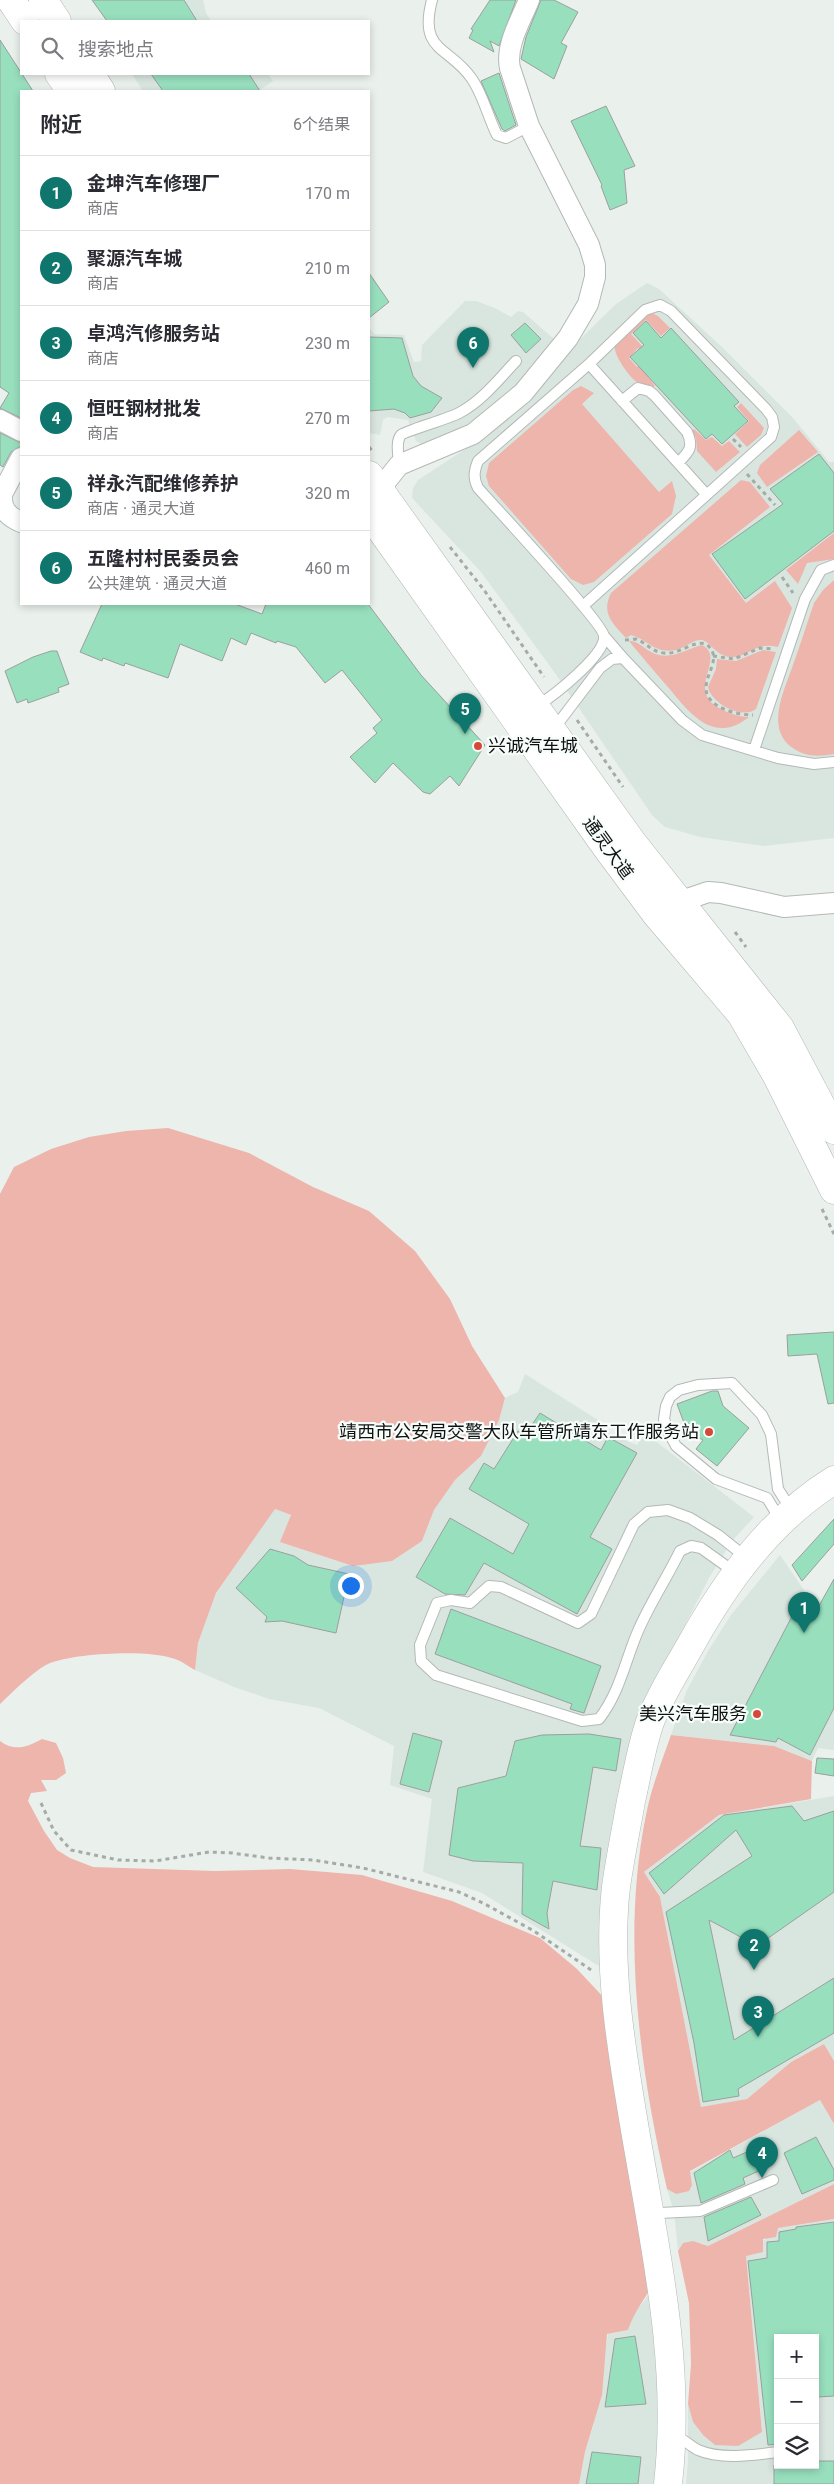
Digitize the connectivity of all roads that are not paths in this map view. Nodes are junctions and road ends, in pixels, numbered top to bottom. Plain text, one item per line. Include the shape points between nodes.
1 (43, 0) edge
2 (432, 0) edge
3 (529, 0) edge
4 (55, 20) edge
5 (60, 75) edge
6 (91, 75) edge
7 (70, 90) edge
8 (100, 90) edge
9 (529, 126) junction
10 (516, 361) dead end
11 (589, 364) junction
12 (622, 401) junction
13 (0, 420) edge
14 (20, 430) edge
15 (20, 460) edge
16 (678, 463) junction
17 (3, 487) edge
18 (706, 494) junction
19 (379, 495) edge
20 (20, 522) edge
21 (834, 565) edge
22 (583, 606) junction
23 (605, 636) junction
24 (624, 658) junction
25 (545, 701) junction
26 (552, 731) junction
27 (754, 750) junction
28 (834, 762) edge
29 (679, 902) junction
30 (834, 903) edge
31 (834, 1130) edge
32 (834, 1190) edge
33 (834, 1480) edge
34 (834, 1497) edge
35 (787, 1517) junction
36 (742, 1566) junction
37 (773, 2180) dead end
38 (660, 2213) junction
39 (682, 2439) junction
40 (774, 2452) edge
41 (668, 2484) edge
42 (678, 2484) edge

1 - 4 main road
2 - 9 lane via 429,19 432,38 437,47 473,79 497,135 506,138
3 - 9 street via 508,60
5 - 7 main road
6 - 8 main road
9 - 19 street via 582,228 593,258 595,278 588,304 568,338 523,393 473,434
10 - 19 lane via 484,396 459,413 420,429 405,431 399,437
11 - 12 lane
11 - 18 lane via 645,310 660,305 671,311 772,416 774,427 771,437
11 - 22 lane via 478,461 474,471 474,482 478,488
12 - 16 lane
12 - 16 lane via 638,388 654,395 690,438 690,452
13 - 14 street
15 - 17 street
16 - 18 lane
17 - 20 street via 3,510
18 - 22 lane
19 - 25 main road, 通灵大道
19 - 32 main road, 通灵大道 via 627,874 656,914 741,1014 782,1085
21 - 27 lane via 821,570 805,599
22 - 23 lane
23 - 24 lane
23 - 25 lane via 591,659
24 - 26 lane via 612,659 600,668
24 - 27 lane via 682,720 702,735
25 - 26 main road, 通灵大道
26 - 29 main road, 通灵大道
27 - 28 lane via 814,764
29 - 30 street via 708,892 784,907
29 - 31 main road, 通灵大道 via 780,1028
33 - 35 main road via 808,1497
34 - 38 main road via 780,1542 723,1613 674,1704 657,1742 645,1781 629,1869 625,1943 638,2088
35 - 35 lane via 778,1489 771,1434 762,1415 732,1383 698,1385 679,1390 670,1397 664,1419 676,1446 716,1479 767,1498
35 - 36 main road via 760,1542
36 - 36 lane via 718,1535 690,1518 668,1510 648,1512 634,1524 591,1614 578,1623 501,1587 489,1586 470,1603 451,1600 437,1603 420,1645 421,1661 436,1675 582,1721 599,1719 618,1688 638,1631 680,1551 691,1546 701,1548
36 - 41 main road via 673,1673 651,1720 643,1746 616,1888 616,1984 628,2085 656,2243 672,2368
37 - 38 lane via 700,2210
38 - 39 main road via 668,2247 682,2370
39 - 40 lane via 698,2450 719,2454
39 - 42 main road

